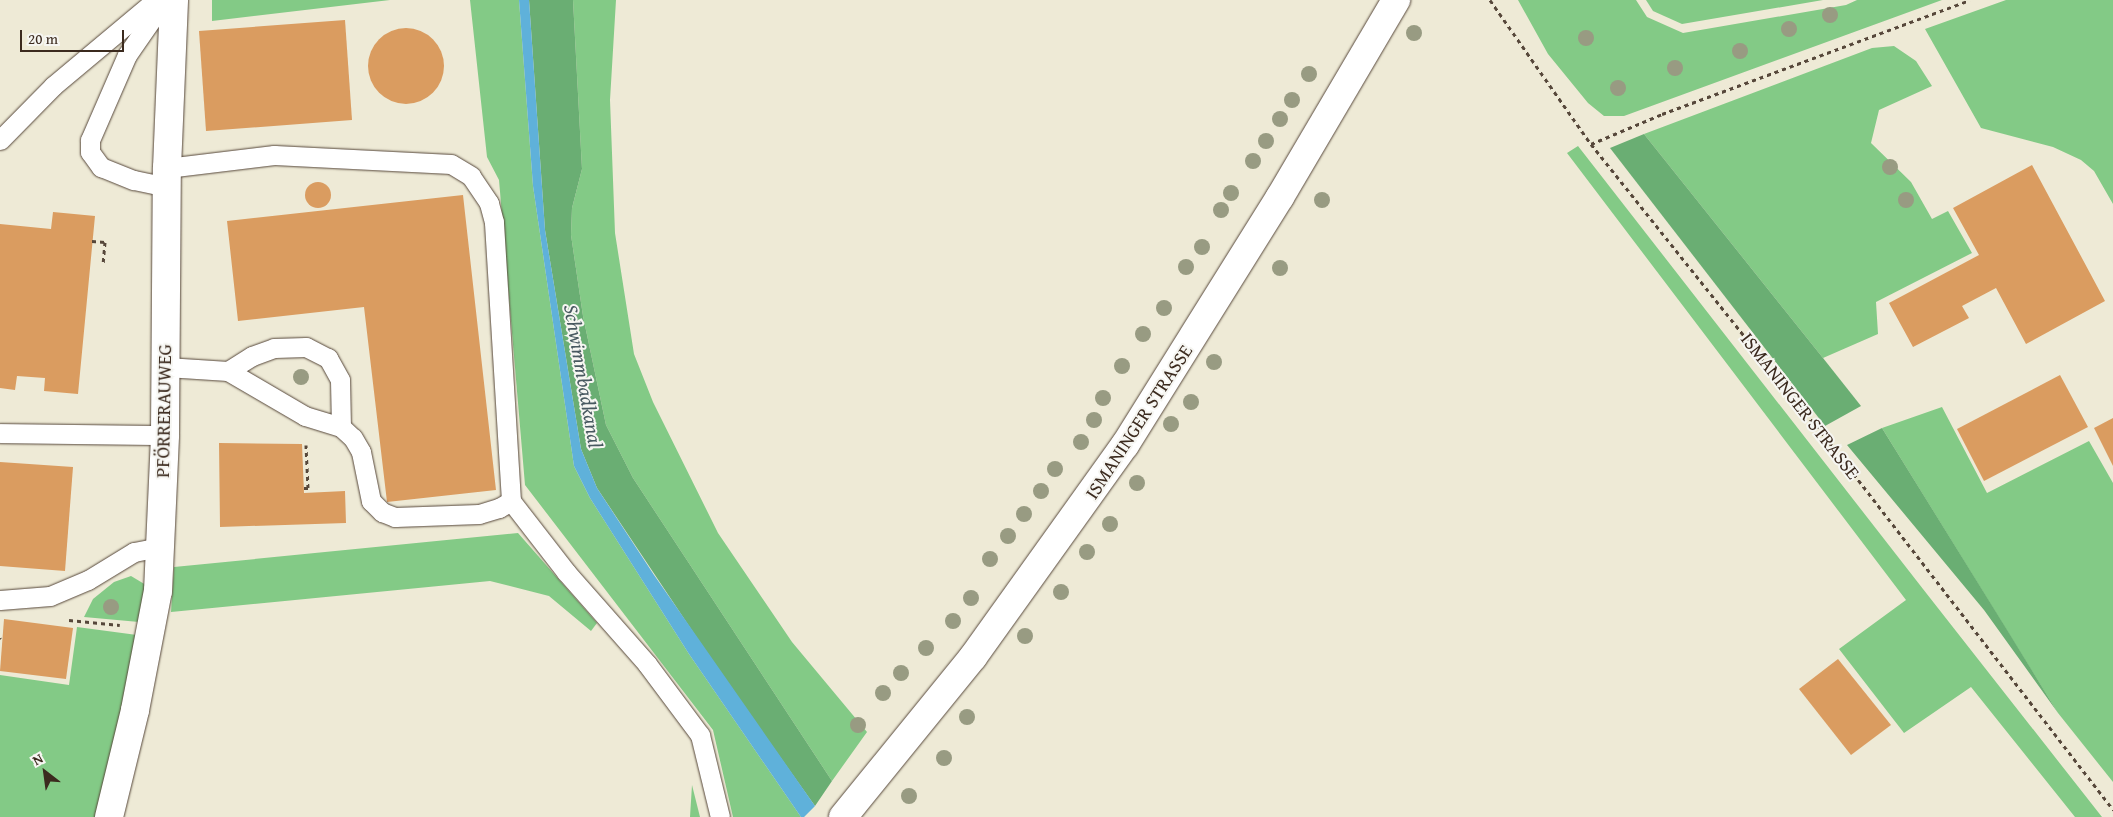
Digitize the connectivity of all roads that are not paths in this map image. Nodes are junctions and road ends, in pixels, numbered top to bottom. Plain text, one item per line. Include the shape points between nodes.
1 (156, 0) edge
2 (164, 0) edge
3 (174, 0) edge
4 (1396, 0) edge
5 (0, 140) edge
6 (167, 178) junction
7 (166, 367) junction
8 (228, 371) junction
9 (341, 427) junction
10 (0, 433) edge
11 (165, 434) junction
12 (511, 501) junction
13 (159, 547) junction
14 (0, 600) edge
15 (109, 817) edge
16 (720, 817) edge
17 (843, 817) edge

1 - 5 lane via 53,86
2 - 6 lane via 127,55 90,140 90,152 101,167 134,180
3 - 6 main road, PFÖRRERAUWEG
4 - 17 main road, ISMANINGER STRASSE via 1280,197 1125,446 972,657
6 - 7 main road, PFÖRRERAUWEG
6 - 12 lane via 274,155 452,164 471,176 489,203 494,222
7 - 8 lane
7 - 11 main road, PFÖRRERAUWEG
8 - 9 lane via 305,416
8 - 9 lane via 252,356 274,348 306,347 321,354 328,358 340,380
9 - 12 lane via 354,438 361,452 368,493 382,512 395,517 479,514
10 - 11 lane
11 - 13 main road, PFÖRRERAUWEG
12 - 16 lane via 566,572 647,664 700,735
13 - 14 lane via 134,552 88,580 50,596
13 - 15 main road, PFÖRRERAUWEG via 158,591 151,629

